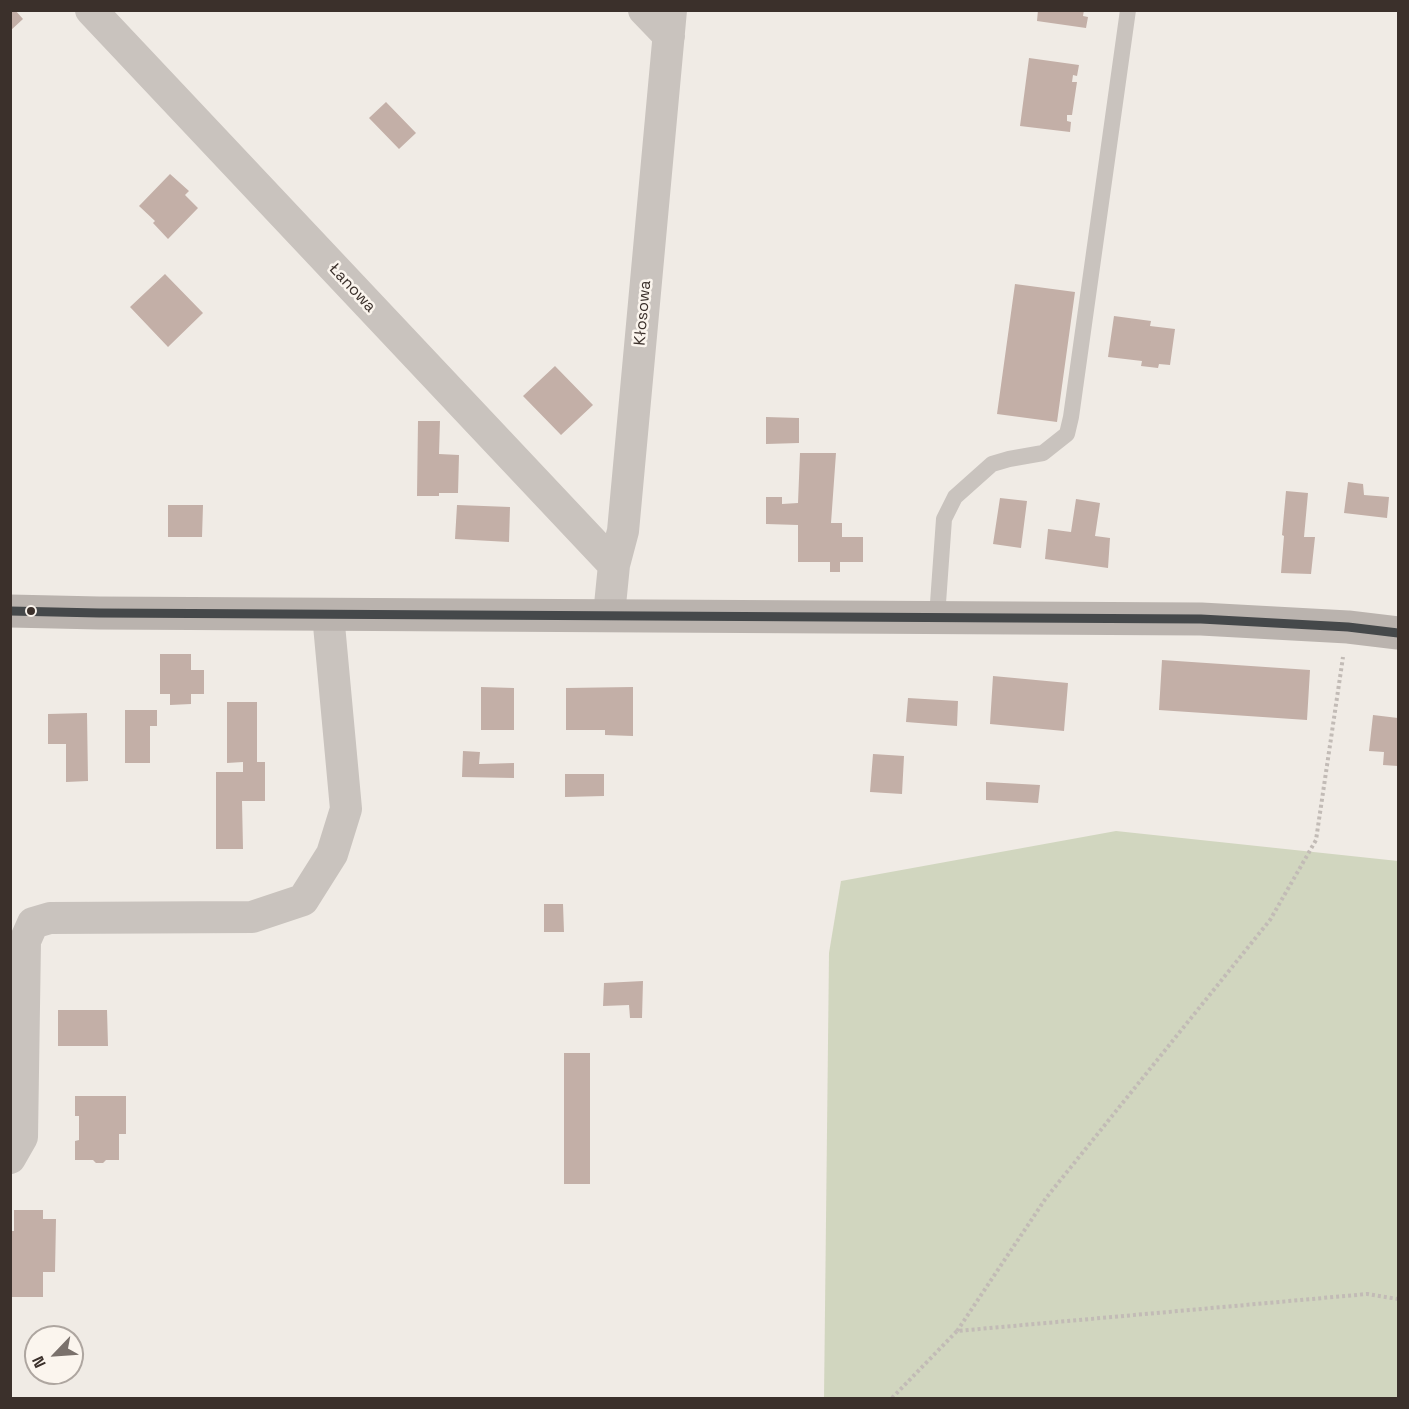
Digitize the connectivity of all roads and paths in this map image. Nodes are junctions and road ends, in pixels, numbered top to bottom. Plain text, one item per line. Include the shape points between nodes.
1 (91, 10) edge
2 (644, 10) edge
3 (1128, 10) edge
4 (670, 23) edge
5 (614, 565) junction
6 (10, 611) edge
7 (328, 614) junction
8 (609, 615) junction
9 (937, 617) junction
10 (1348, 627) junction
11 (1398, 633) edge
12 (10, 1158) edge
13 (1398, 1299) edge
14 (957, 1331) junction
15 (892, 1398) edge

1 - 5 street, Łanowa
2 - 4 street
3 - 9 lane via 1067,434 1043,453 992,464 955,498 944,519
4 - 5 street, Kłosowa via 623,531
5 - 8 street, Kłosowa
6 - 7 street
7 - 8 street
7 - 12 street via 346,809 332,854 303,900 252,916 50,918 33,923 25,941 22,1137
8 - 9 street
9 - 10 street via 1201,619
10 - 11 street
10 - 14 path via 1316,840 1270,920 1046,1198
13 - 14 path via 1367,1293
14 - 15 path

